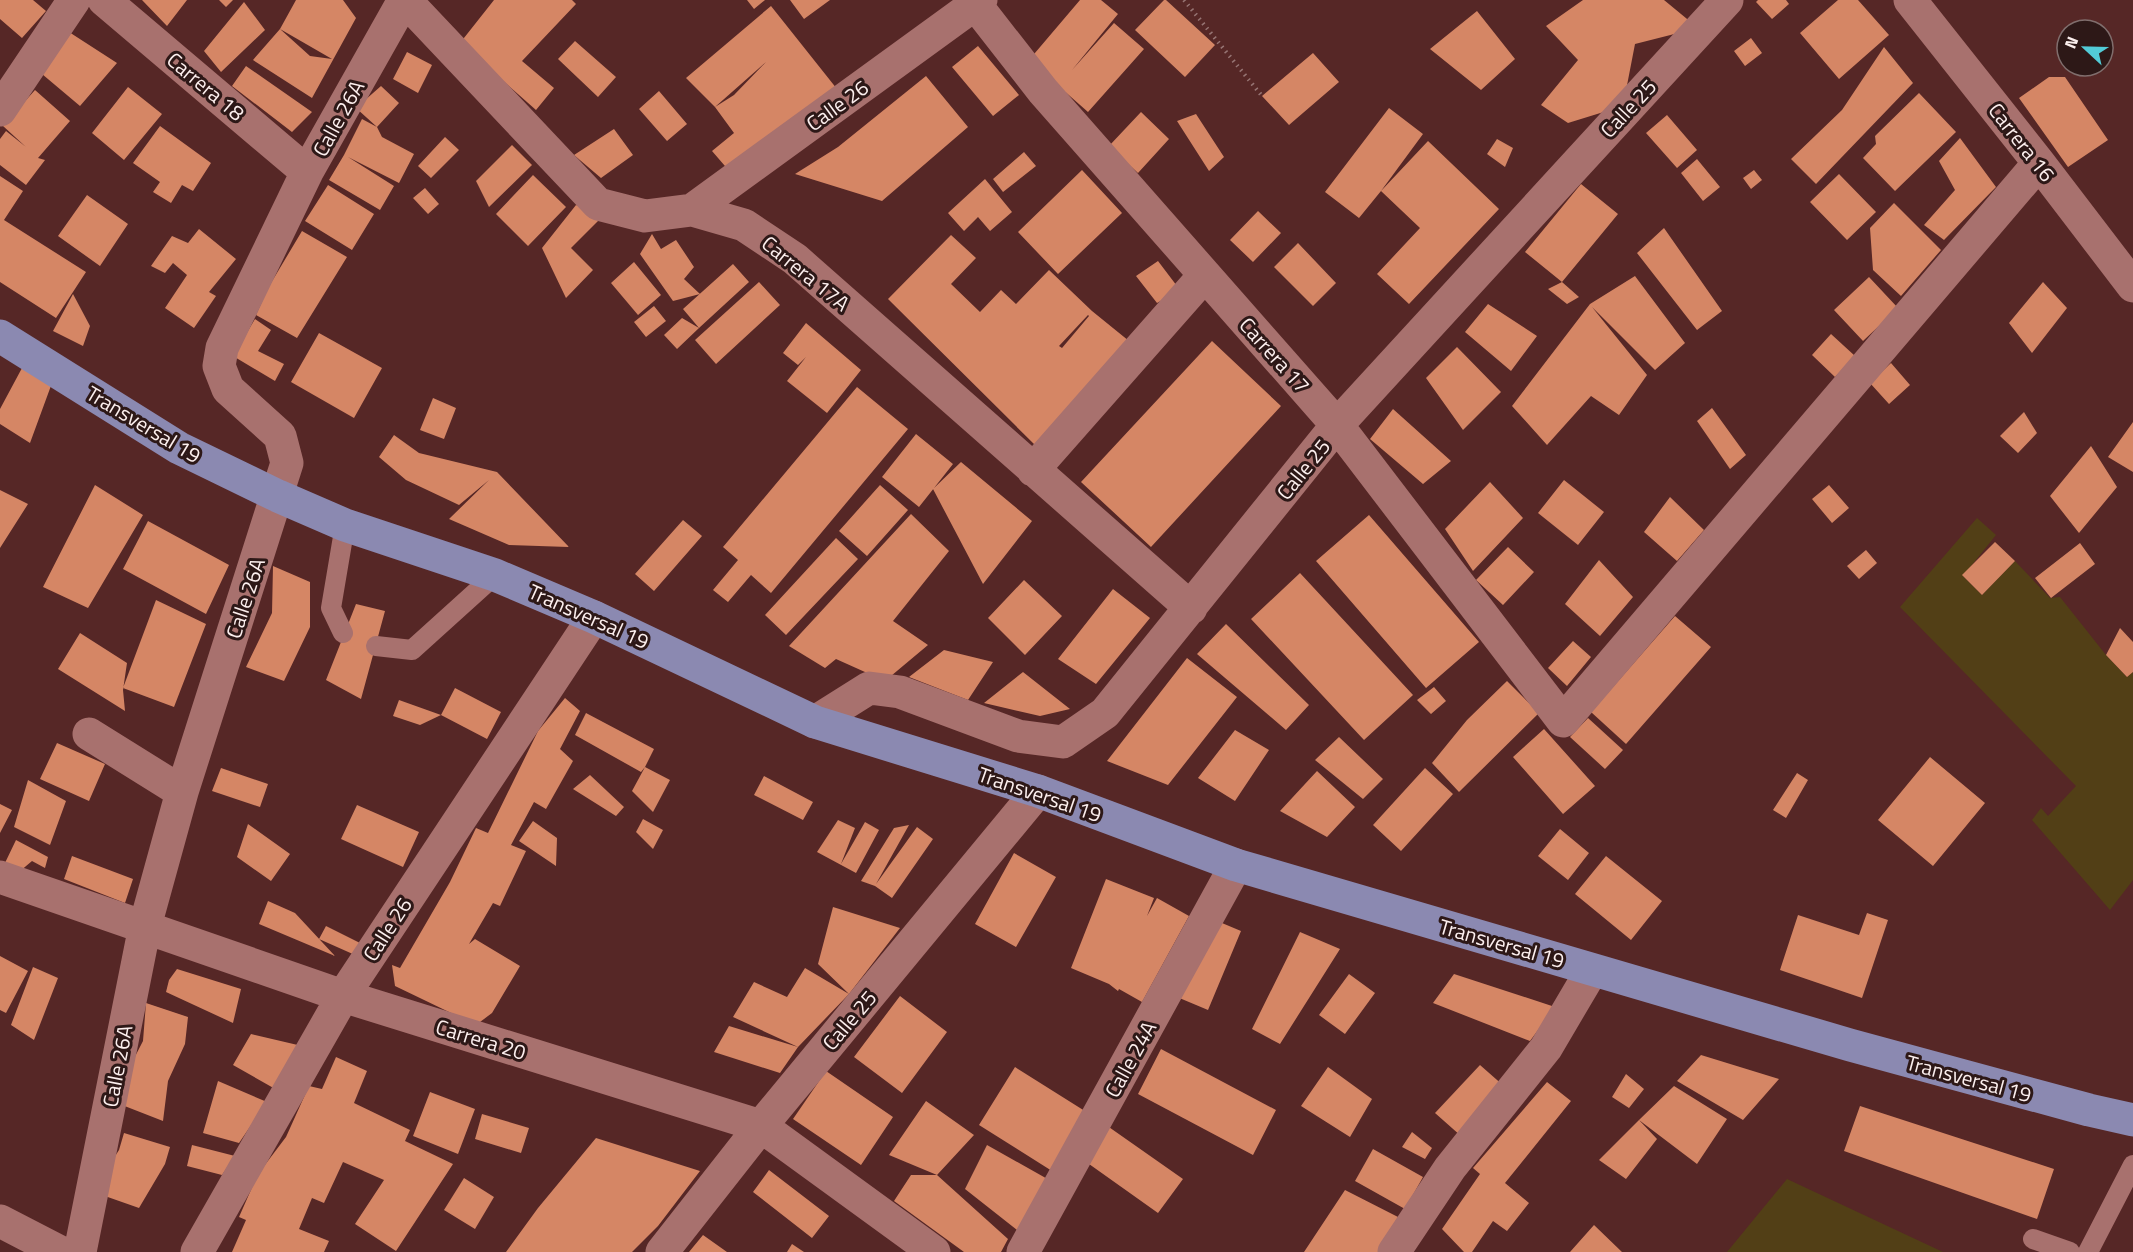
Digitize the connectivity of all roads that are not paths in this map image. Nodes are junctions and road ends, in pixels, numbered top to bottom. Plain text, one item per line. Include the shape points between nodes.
1 (74, 0) edge
2 (104, 0) edge
3 (405, 0) edge
4 (1727, 0) edge
5 (1910, 0) edge
6 (976, 2) edge
7 (0, 110) edge
8 (2039, 163) junction
9 (307, 172) junction
10 (692, 210) junction
11 (1204, 276) junction
12 (2133, 286) edge
13 (0, 336) edge
14 (1337, 426) junction
15 (1033, 470) junction
16 (278, 496) junction
17 (345, 525) junction
18 (495, 575) junction
19 (1191, 608) junction
20 (594, 617) junction
21 (343, 633) dead end
22 (376, 646) dead end
23 (815, 722) junction
24 (89, 734) dead end
25 (182, 792) junction
26 (1038, 792) junction
27 (1236, 865) junction
28 (0, 877) edge
29 (145, 926) junction
30 (1592, 970) junction
31 (343, 996) junction
32 (2133, 1120) edge
33 (761, 1126) junction
34 (2133, 1165) edge
35 (0, 1221) edge
36 (2033, 1239) dead end
37 (60, 1252) edge
38 (80, 1252) edge
39 (197, 1252) edge
40 (662, 1252) edge
41 (934, 1252) edge
42 (1023, 1252) edge
43 (1394, 1252) edge
44 (2070, 1252) edge
45 (2088, 1252) edge

1 - 7 street
2 - 9 street, Carrera 18
3 - 9 street, Calle 26A
3 - 10 street, Carrera 17A via 598,204 645,216
4 - 14 street, Calle 25
5 - 8 street, Carrera 16
6 - 10 street, Calle 26
6 - 11 street, Carrera 17 via 1042,91
8 - 12 street, Carrera 16
8 - 14 street, Carrera 17 via 1563,721
9 - 16 street, Calle 26A via 222,348 219,366 228,389 280,436 287,463
10 - 15 street, Carrera 17A via 744,225 795,259
11 - 14 street, Carrera 17
11 - 15 street
13 - 16 main road, Transversal 19 via 179,448
14 - 19 street, Calle 25
15 - 19 street, Carrera 17A
16 - 17 main road, Transversal 19
16 - 25 street, Calle 26A
17 - 18 main road, Transversal 19
17 - 21 lane via 331,608
18 - 20 main road, Transversal 19
18 - 22 lane via 412,650
19 - 23 street, Calle 25 via 1105,713 1063,742 1018,736 900,692 870,688
20 - 23 main road, Transversal 19
20 - 31 street, Calle 26
23 - 26 main road, Transversal 19
24 - 25 street
25 - 29 street, Calle 26A
26 - 27 main road, Transversal 19
26 - 33 street, Calle 25
27 - 30 main road, Transversal 19
27 - 42 street, Calle 24A
28 - 29 street, Carrera 20
29 - 31 street, Carrera 20
29 - 38 street, Calle 26A
30 - 32 main road, Transversal 19 via 1850,1045
30 - 43 street via 1546,1048 1450,1168
31 - 33 street, Carrera 20
31 - 39 street, Calle 26
33 - 40 street, Calle 25
33 - 41 street, Carrera 20
34 - 45 lane
35 - 37 street
36 - 44 lane

